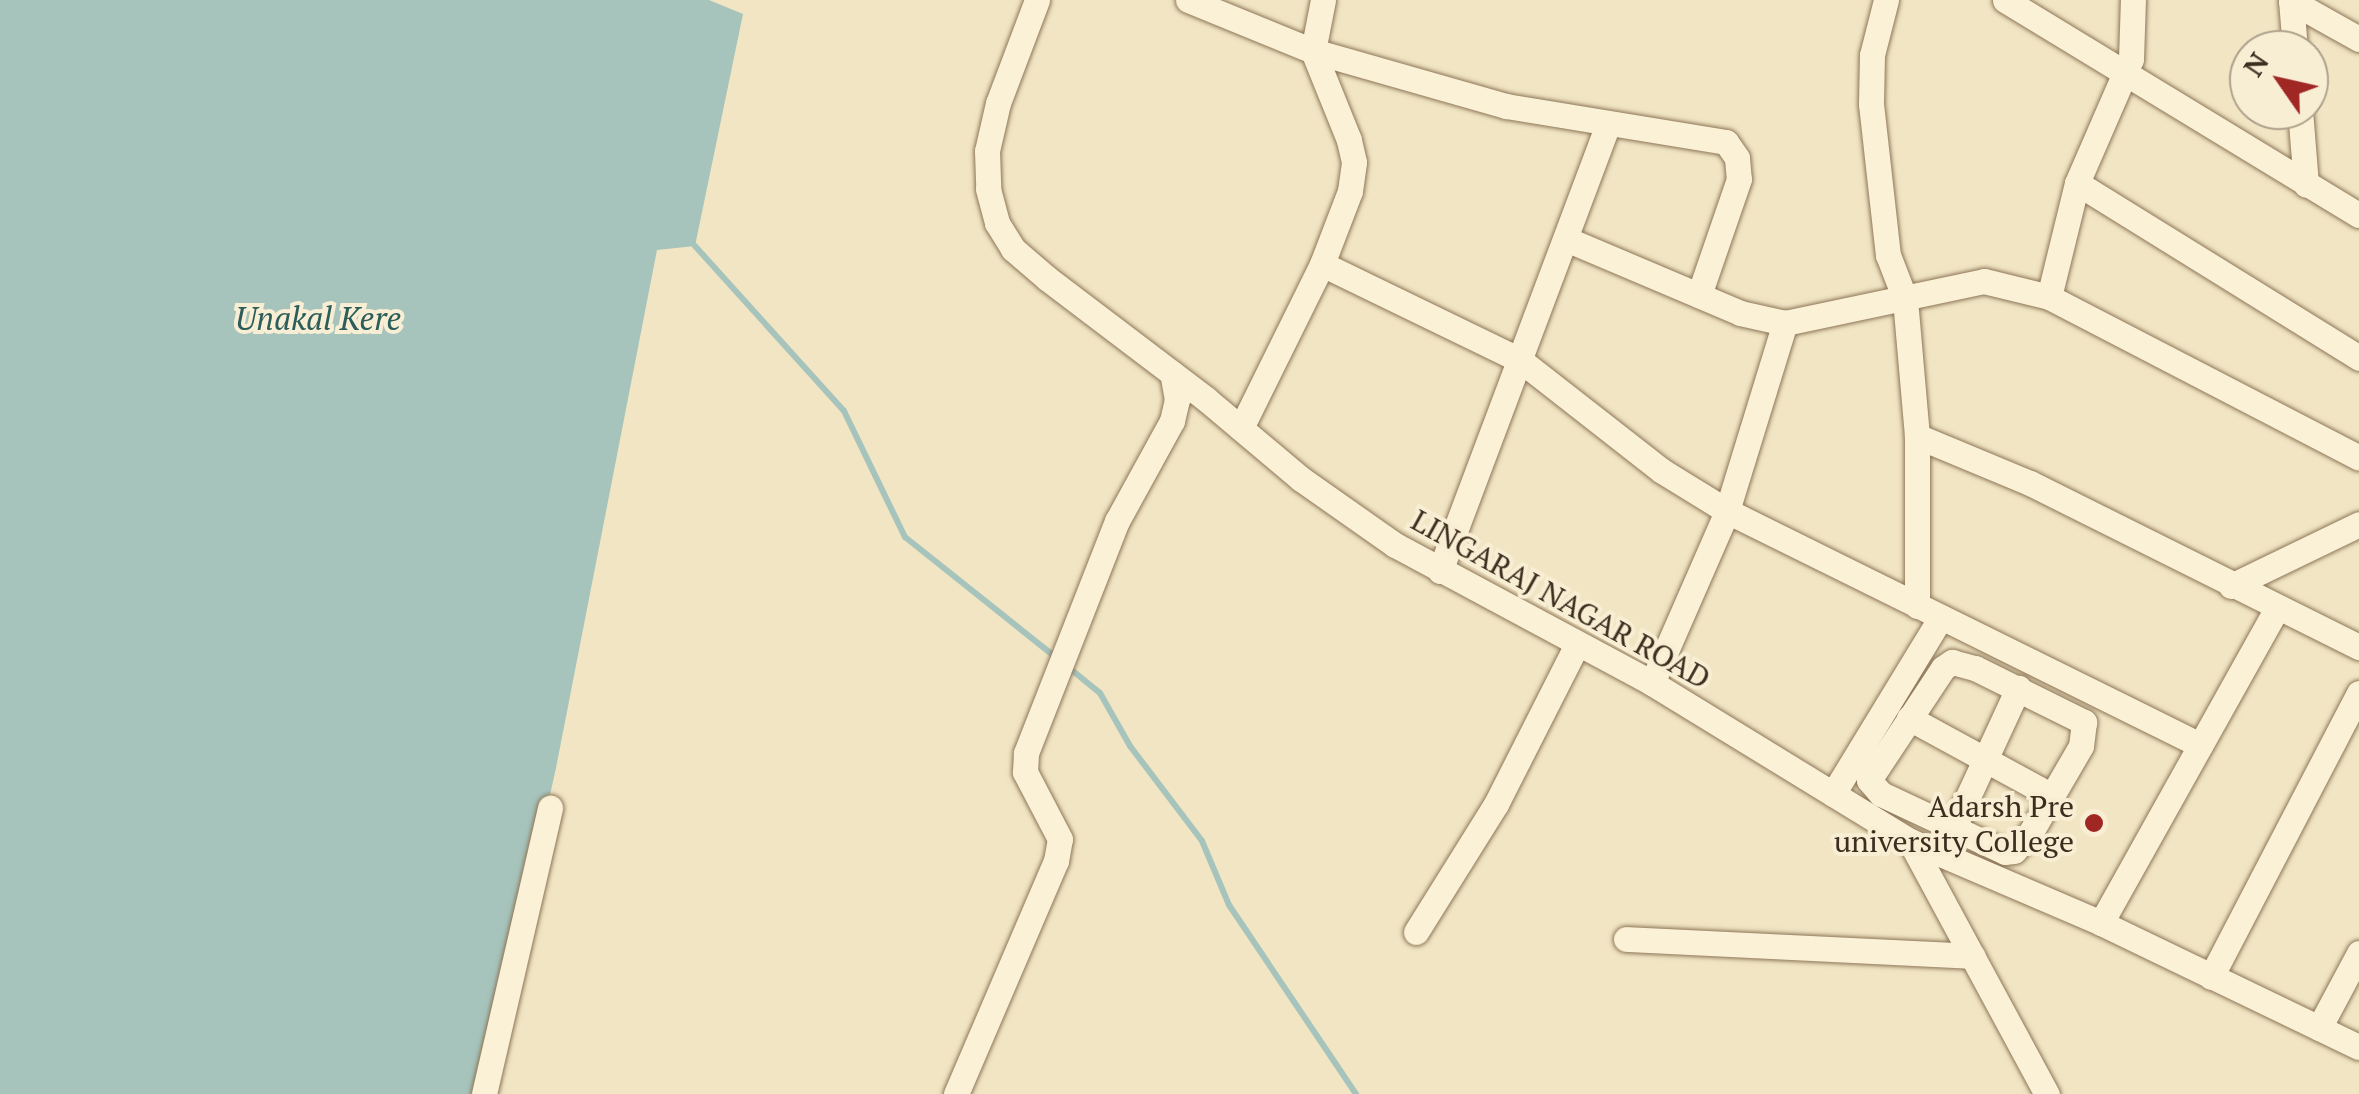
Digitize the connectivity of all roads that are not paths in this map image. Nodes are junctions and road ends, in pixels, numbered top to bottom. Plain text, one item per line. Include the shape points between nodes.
1 (1037, 0) edge
2 (1188, 0) edge
3 (1323, 0) edge
4 (1886, 0) edge
5 (2005, 0) edge
6 (2132, 0) edge
7 (2291, 0) edge
8 (2293, 30) edge
9 (2359, 39) edge
10 (1313, 51) junction
11 (2126, 74) junction
12 (1608, 124) junction
13 (2302, 130) edge
14 (2077, 183) junction
15 (2306, 185) junction
16 (2359, 215) edge
17 (1566, 240) junction
18 (1322, 264) junction
19 (1699, 295) junction
20 (2049, 298) junction
21 (1904, 299) junction
22 (1785, 323) junction
23 (2359, 358) edge
24 (1520, 360) junction
25 (1172, 374) junction
26 (1241, 428) junction
27 (1916, 436) junction
28 (2359, 458) edge
29 (1727, 511) junction
30 (2359, 524) edge
31 (1440, 571) junction
32 (2231, 586) junction
33 (1917, 606) junction
34 (2278, 608) junction
35 (1941, 618) junction
36 (1576, 644) junction
37 (2359, 647) edge
38 (1652, 682) junction
39 (2018, 688) junction
40 (2359, 693) edge
41 (1910, 718) junction
42 (2200, 745) junction
43 (1983, 758) junction
44 (1833, 794) junction
45 (2052, 796) junction
46 (550, 807) dead end
47 (1952, 828) junction
48 (1910, 842) junction
49 (1942, 856) junction
50 (2101, 923) junction
51 (1416, 932) dead end
52 (1626, 940) dead end
53 (2359, 953) edge
54 (1972, 956) junction
55 (2211, 976) junction
56 (2319, 1028) junction
57 (2359, 1048) edge
58 (484, 1094) edge
59 (956, 1094) edge
60 (2047, 1094) edge

1 - 25 street, LINGARAJ NAGAR ROAD via 987,151 997,223 1036,269
2 - 10 street
3 - 10 street
4 - 21 street via 1872,55 1871,104 1888,255
5 - 11 street
6 - 11 street via 2134,42
7 - 8 street
7 - 9 street
10 - 12 street via 1506,106
10 - 18 street via 1354,162
11 - 14 street
11 - 15 street
12 - 17 street
12 - 19 street via 1717,138 1733,148 1738,179
13 - 15 street
14 - 20 street
14 - 23 street
15 - 16 street
17 - 19 street
17 - 24 street
18 - 24 street
18 - 26 street
19 - 22 street
20 - 21 street via 1984,281
20 - 28 street
21 - 22 street
21 - 27 street
22 - 29 street
24 - 29 street via 1662,472
24 - 31 street
25 - 26 street, LINGARAJ NAGAR ROAD
25 - 59 street via 1172,421 1117,521 1026,752 1025,772 1060,839 1056,861
26 - 31 street, LINGARAJ NAGAR ROAD via 1331,503
27 - 32 street via 2030,482
27 - 33 street
29 - 33 street
29 - 38 street
30 - 32 street
31 - 36 street, LINGARAJ NAGAR ROAD
32 - 34 street
33 - 35 street
34 - 37 street
34 - 42 street
35 - 42 street
35 - 44 street
36 - 38 street, LINGARAJ NAGAR ROAD
36 - 51 street via 1496,804
38 - 44 street, LINGARAJ NAGAR ROAD
39 - 41 street via 1952,662
39 - 43 street
39 - 45 street via 2084,722 2080,746
40 - 55 street
41 - 43 street
41 - 47 street via 1875,767 1872,788
42 - 50 street
43 - 45 street
43 - 47 street
44 - 48 street, LINGARAJ NAGAR ROAD
45 - 47 street via 2014,851
46 - 58 street
47 - 49 street
48 - 49 street, LINGARAJ NAGAR ROAD
48 - 54 street
49 - 50 street, LINGARAJ NAGAR ROAD
50 - 55 street, LINGARAJ NAGAR ROAD
52 - 54 street
53 - 56 street
54 - 60 street
55 - 56 street, LINGARAJ NAGAR ROAD
56 - 57 street, LINGARAJ NAGAR ROAD

